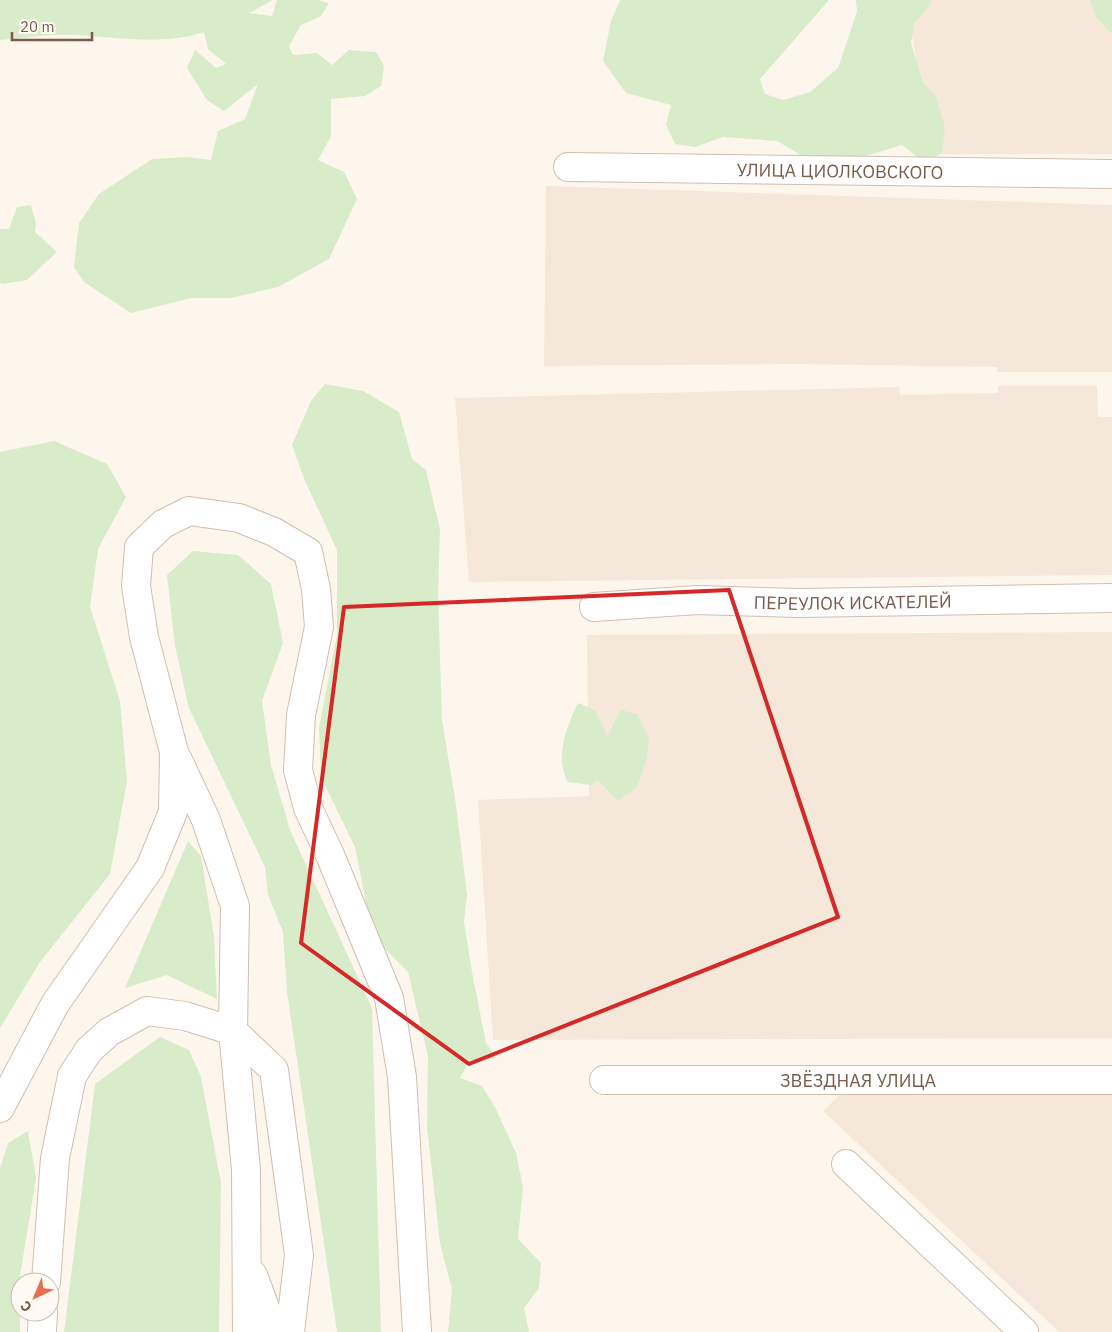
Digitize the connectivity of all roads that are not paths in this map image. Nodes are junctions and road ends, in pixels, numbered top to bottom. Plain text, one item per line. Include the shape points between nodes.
1 (568, 168) dead end
2 (1112, 174) edge
3 (1112, 598) edge
4 (594, 607) dead end
5 (174, 752) junction
6 (233, 1031) junction
7 (604, 1080) dead end
8 (1112, 1080) edge
9 (0, 1108) edge
10 (846, 1164) dead end
11 (246, 1255) junction
12 (47, 1272) edge
13 (247, 1332) edge
14 (274, 1332) edge
15 (290, 1332) edge
16 (417, 1332) edge
17 (1024, 1332) edge

1 - 2 street, УЛИЦА ЦИОЛКОВСКОГО
3 - 4 street, ПЕРЕУЛОК ИСКАТЕЛЕЙ via 800,603 697,600
5 - 6 street via 206,820 235,906
5 - 9 street via 173,812 150,868 55,1004
5 - 16 street via 144,637 136,586 139,547 164,524 189,511 239,518 274,532 308,552 316,589 319,627 301,715 298,770 308,808 389,998 402,1077
6 - 11 street via 246,1170
6 - 12 street via 185,1016 148,1011 109,1032 89,1050 72,1076 56,1149
6 - 15 street via 274,1070 299,1256
7 - 8 street, ЗВЁЗДНАЯ УЛИЦА
10 - 17 street
11 - 13 street
11 - 14 street

